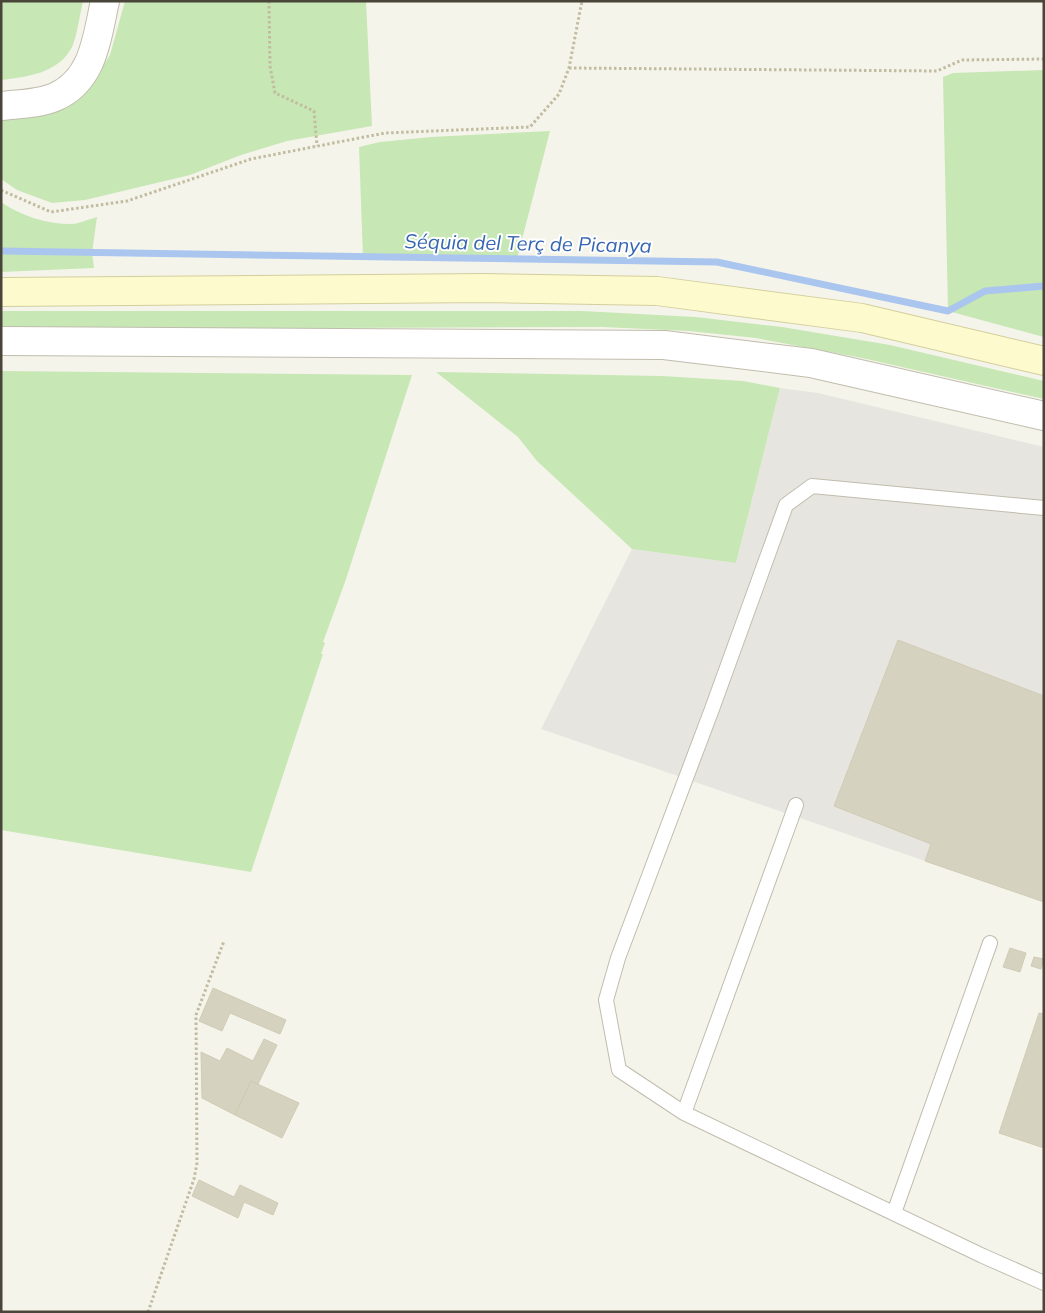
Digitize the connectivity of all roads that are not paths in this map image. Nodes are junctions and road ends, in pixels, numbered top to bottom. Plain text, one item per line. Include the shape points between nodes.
1 (105, 1) edge
2 (1, 106) edge
3 (1, 292) edge
4 (1, 341) edge
5 (1044, 361) edge
6 (1044, 416) edge
7 (1044, 508) edge
8 (796, 805) dead end
9 (990, 943) dead end
10 (684, 1114) junction
11 (894, 1213) junction
12 (1044, 1282) edge

1 - 2 street via 94,52 87,69 74,85 55,97
3 - 5 main road via 475,288 658,290 862,318
4 - 6 street via 664,345 811,363
7 - 10 lane via 812,486 786,505 618,958 606,1000 618,1070
8 - 10 lane
9 - 11 lane
10 - 11 lane
11 - 12 lane

